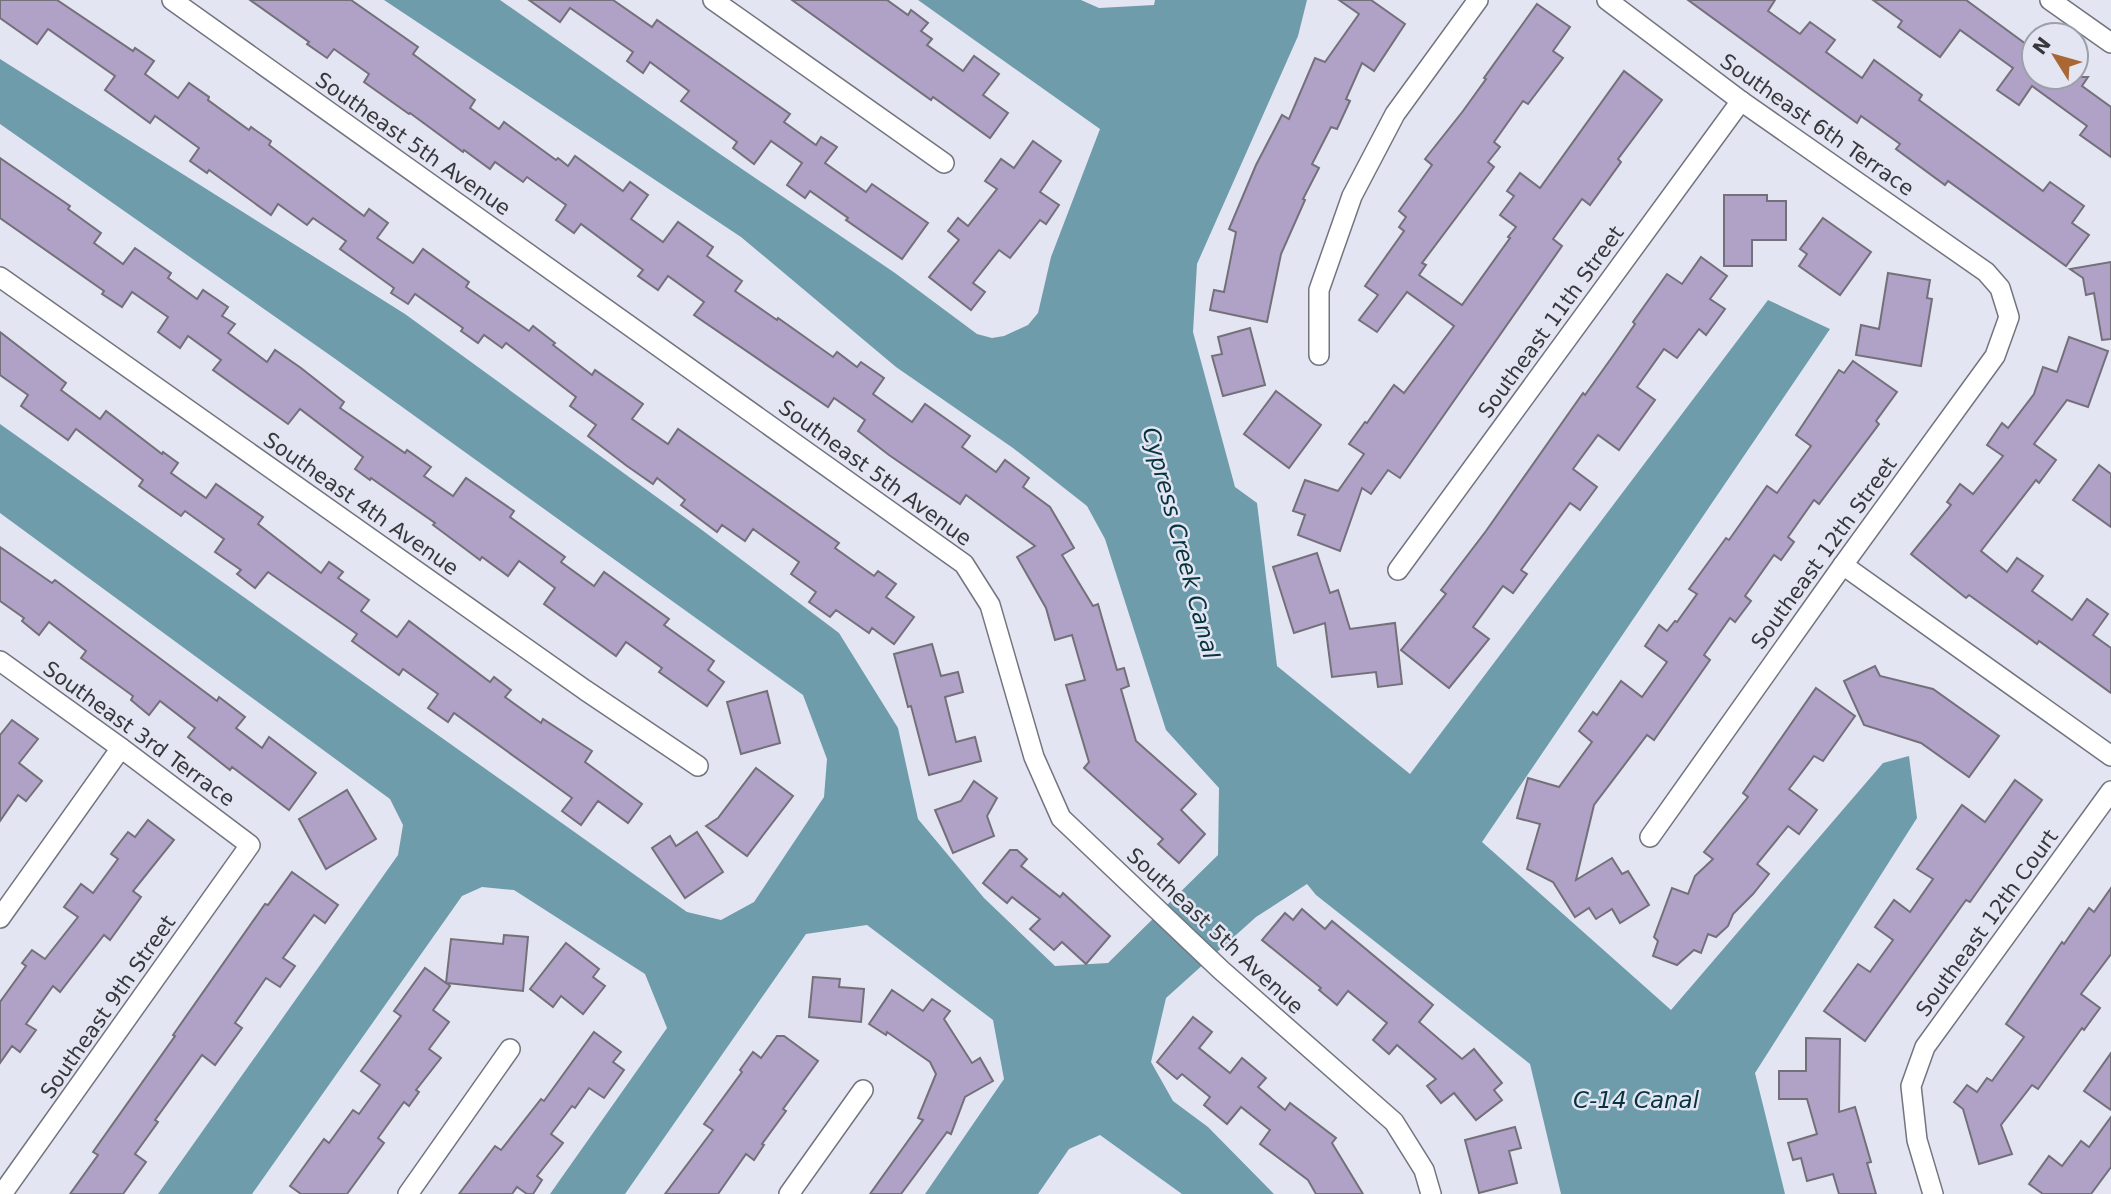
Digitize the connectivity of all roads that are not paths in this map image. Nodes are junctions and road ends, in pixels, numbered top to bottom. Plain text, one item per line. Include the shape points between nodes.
1 (172, 0) edge
2 (713, 0) edge
3 (1478, 0) edge
4 (1607, 0) edge
5 (2050, 0) edge
6 (2111, 43) edge
7 (1741, 101) junction
8 (944, 163) dead end
9 (0, 277) edge
10 (2000, 288) joint
11 (1319, 355) dead end
12 (1843, 565) junction
13 (1398, 570) dead end
14 (0, 661) edge
15 (121, 748) junction
16 (2111, 757) edge
17 (698, 766) dead end
18 (2111, 792) edge
19 (1650, 837) dead end
20 (250, 845) joint
21 (0, 918) edge
22 (510, 1049) dead end
23 (863, 1090) dead end
24 (2, 1194) edge
25 (408, 1194) edge
26 (789, 1194) edge
27 (1431, 1194) edge
28 (1933, 1194) edge

1 - 27 street, Southeast 5th Avenue via 964,564 990,605 1034,757 1061,818 1221,970 1394,1122 1424,1170
2 - 8 street
3 - 11 street via 1395,114 1352,196 1319,290
4 - 7 street, Southeast 6th Terrace
5 - 6 street
7 - 10 street, Southeast 6th Terrace via 1986,272
7 - 13 street, Southeast 11th Street
9 - 17 street, Southeast 4th Avenue
10 - 12 street, Southeast 12th Street via 2009,317 1995,356
12 - 16 street
12 - 19 street, Southeast 12th Street
14 - 15 street, Southeast 3rd Terrace
15 - 20 street, Southeast 3rd Terrace
15 - 21 street
18 - 28 street, Southeast 12th Court via 1925,1047 1911,1086 1917,1140
20 - 24 street, Southeast 9th Street
22 - 25 street
23 - 26 street

